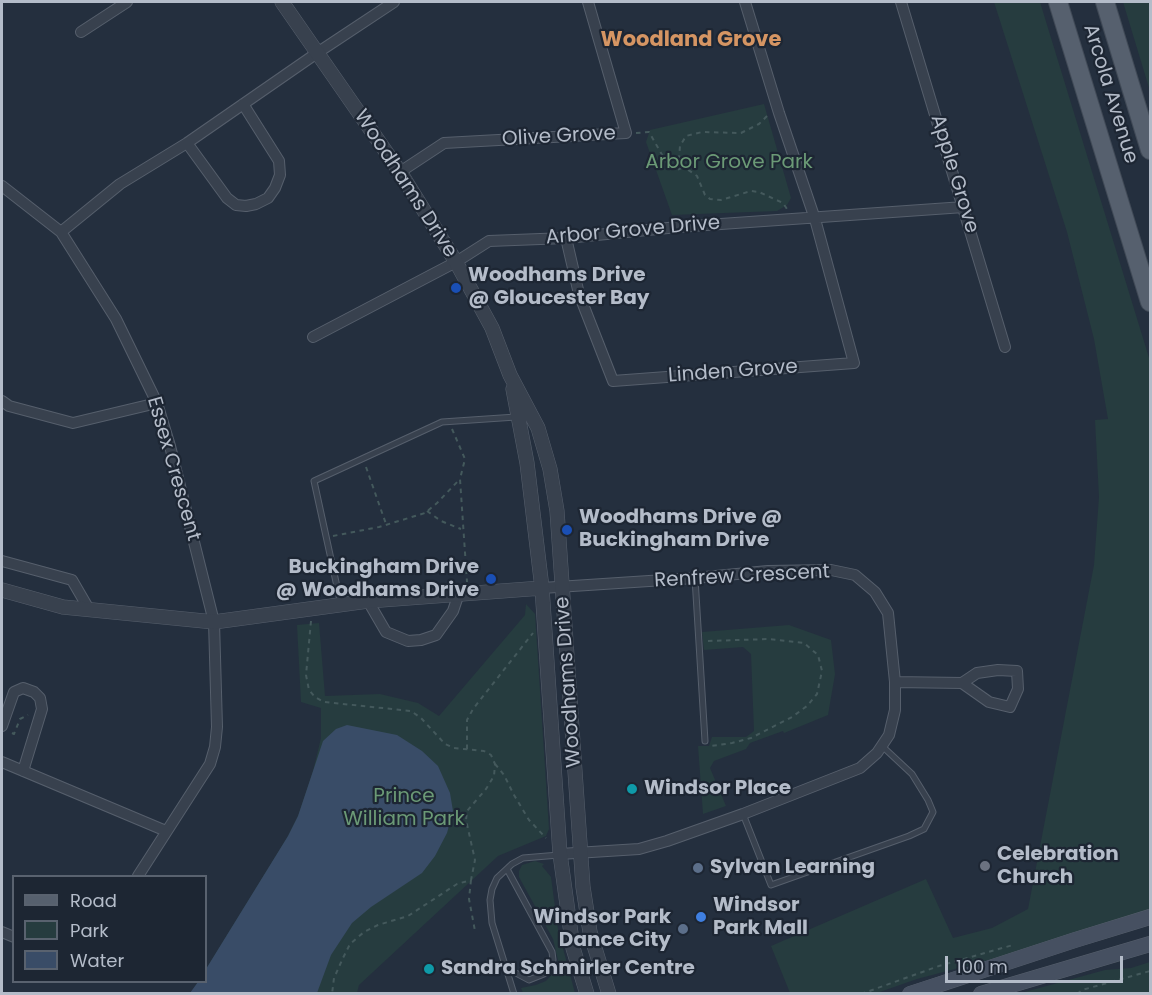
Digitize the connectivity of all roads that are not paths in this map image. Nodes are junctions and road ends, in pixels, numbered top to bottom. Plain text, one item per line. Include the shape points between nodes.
1 (127, 2) edge
2 (282, 2) edge
3 (394, 2) edge
4 (588, 2) edge
5 (745, 2) edge
6 (901, 2) edge
7 (1058, 2) edge
8 (1105, 2) edge
9 (81, 32) dead end
10 (316, 53) junction
11 (243, 104) junction
12 (187, 143) junction
13 (1150, 150) edge
14 (400, 172) junction
15 (2, 186) edge
16 (964, 207) junction
17 (815, 219) junction
18 (61, 232) junction
19 (566, 238) junction
20 (456, 262) junction
21 (1150, 302) edge
22 (313, 337) dead end
23 (1005, 347) dead end
24 (510, 375) junction
25 (2, 401) edge
26 (157, 402) junction
27 (518, 417) junction
28 (2, 561) edge
29 (695, 578) junction
30 (563, 587) junction
31 (542, 588) junction
32 (2, 590) edge
33 (463, 593) junction
34 (368, 601) junction
35 (341, 605) junction
36 (90, 611) junction
37 (214, 622) junction
38 (895, 682) junction
39 (962, 683) junction
40 (4, 729) edge
41 (705, 741) road end
42 (882, 746) junction
43 (2, 762) edge
44 (23, 771) junction
45 (743, 814) junction
46 (166, 831) junction
47 (560, 854) junction
48 (581, 854) junction
49 (507, 869) junction
50 (139, 875) edge
51 (1150, 917) edge
52 (1150, 944) edge
53 (505, 963) junction
54 (514, 993) edge
55 (587, 993) edge
56 (609, 993) edge
57 (909, 993) edge
58 (981, 993) edge

1 - 9 street
2 - 10 street, Woodhams Drive
3 - 10 street
4 - 14 street, Olive Grove via 626,133 444,143
5 - 17 street
6 - 16 street, Apple Grove
7 - 21 main road, Arcola Avenue
8 - 13 main road, Arcola Avenue
10 - 11 street
10 - 14 street, Woodhams Drive
11 - 12 street
11 - 12 street via 279,161 280,175 268,198 246,206 236,205
12 - 18 street via 120,184
14 - 20 street, Woodhams Drive
15 - 18 street, Essex Crescent
16 - 17 street, Arbor Grove Drive
16 - 23 street, Apple Grove
17 - 19 street, Arbor Grove Drive
17 - 19 street, Linden Grove via 854,363 613,381 579,294
18 - 26 street, Essex Crescent via 116,319
19 - 20 street, Arbor Grove Drive via 489,241
20 - 22 street, Arbor Grove Drive
20 - 24 street, Woodhams Drive via 492,328
24 - 27 street, Woodhams Drive
24 - 30 street, Woodhams Drive via 538,428 550,469
25 - 26 street via 73,423
26 - 37 street, Essex Crescent
27 - 31 street, Woodhams Drive
27 - 35 lane via 442,422 314,481
28 - 36 street via 72,580
29 - 30 street, Renfrew Crescent
29 - 38 street, Renfrew Crescent via 768,571 831,570 855,575 876,592 888,613
29 - 41 lane
30 - 31 street, Renfrew Crescent
30 - 48 street, Woodhams Drive
31 - 33 street
31 - 47 street, Woodhams Drive
32 - 36 street
33 - 34 street
33 - 34 street via 436,635 408,641 386,632
34 - 35 street
35 - 37 street
36 - 37 street
37 - 46 street, Essex Crescent via 215,747 210,764
38 - 39 street
38 - 42 street, Renfrew Crescent via 895,710
39 - 39 street via 989,702 1010,707 1018,689 1017,671 977,673
40 - 44 street via 14,692 23,688 34,692 40,698 42,710
42 - 45 street, Renfrew Crescent via 860,768
42 - 45 lane via 912,774 933,812 924,829 917,833 771,885
43 - 44 street
44 - 46 street
45 - 48 street, Renfrew Crescent via 639,849
46 - 50 street, Essex Crescent
47 - 48 street, Renfrew Crescent
47 - 49 lane via 523,858
47 - 55 street, Woodhams Drive via 573,948
48 - 56 street, Woodhams Drive via 590,932
49 - 53 lane via 496,878 490,900 492,923
49 - 53 lane via 553,960 544,974 529,980
51 - 57 main road
52 - 58 main road
53 - 54 lane

